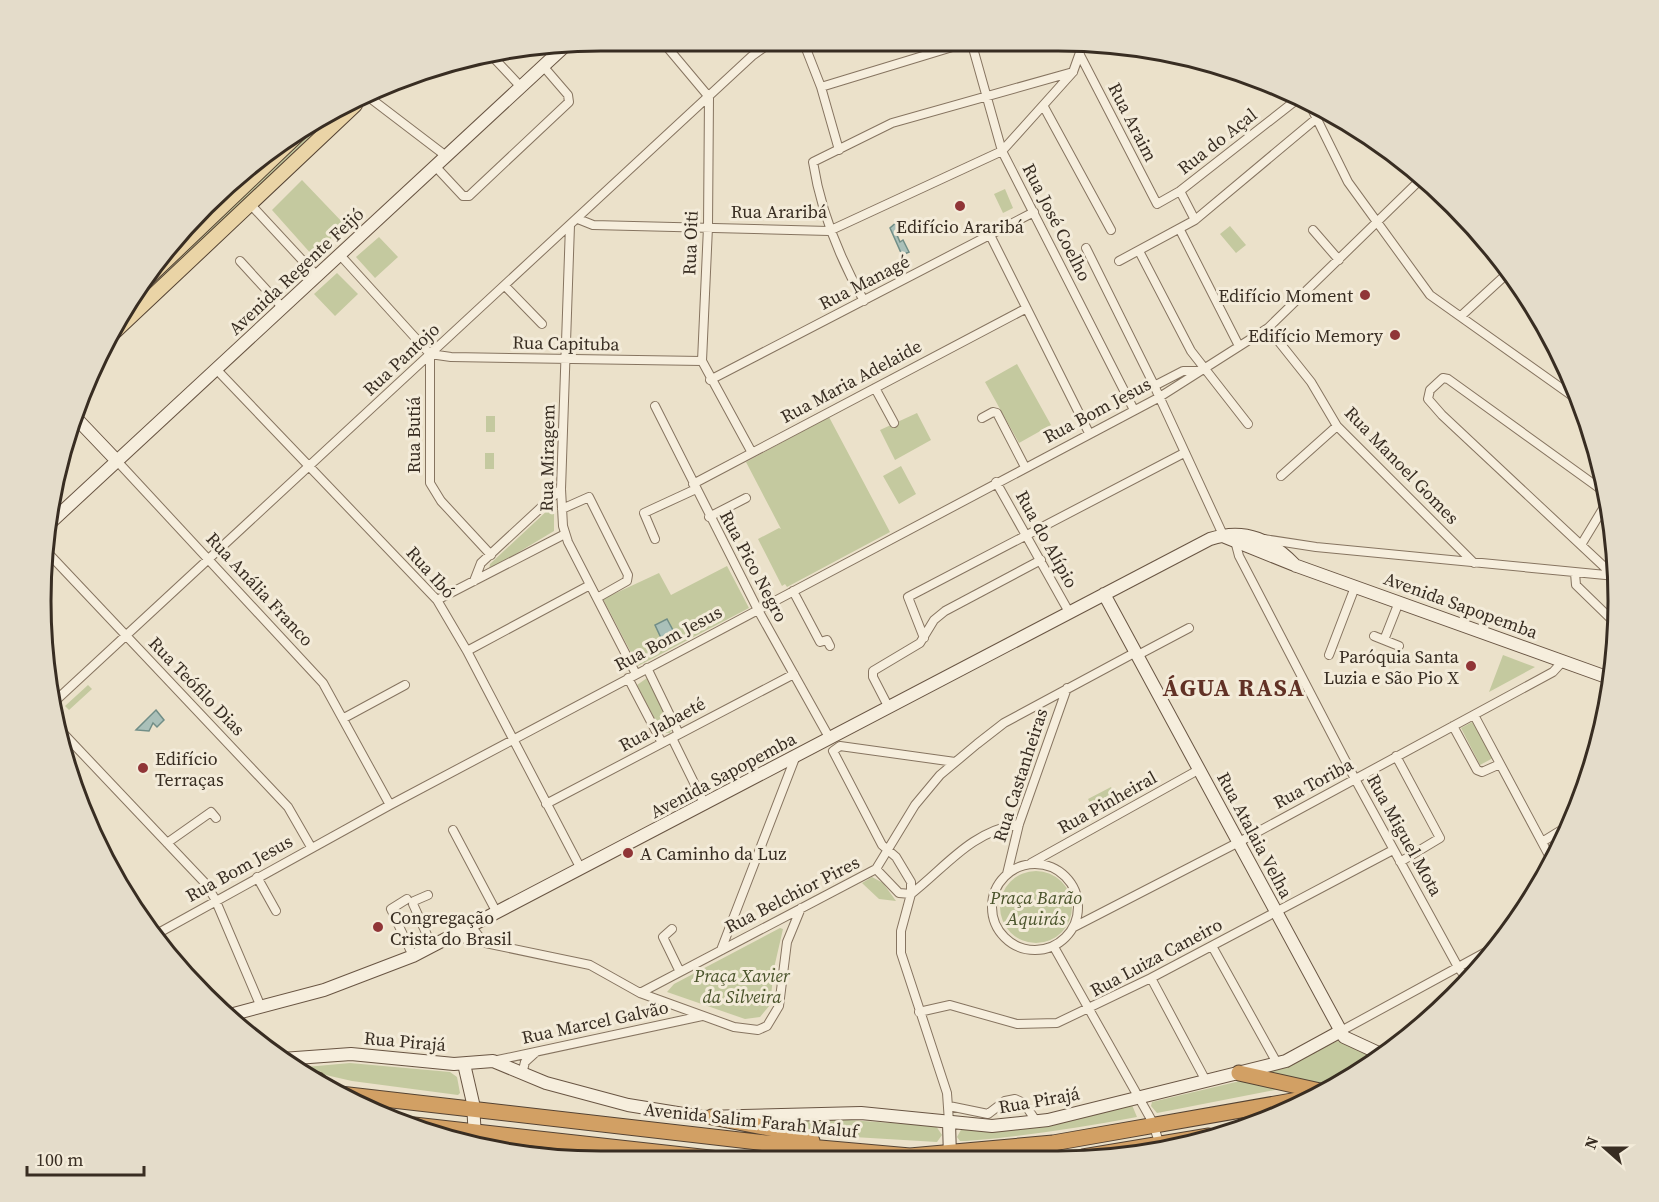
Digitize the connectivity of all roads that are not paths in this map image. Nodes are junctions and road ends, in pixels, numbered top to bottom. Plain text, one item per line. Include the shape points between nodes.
1 (671, 51) edge
2 (761, 51) edge
3 (807, 51) edge
4 (938, 51) edge
5 (973, 51) edge
6 (1081, 52) edge
7 (557, 53) edge
8 (1080, 55) junction
9 (497, 61) edge
10 (543, 66) junction
11 (1073, 72) junction
12 (521, 87) junction
13 (821, 87) junction
14 (984, 95) junction
15 (709, 97) junction
16 (374, 101) edge
17 (1292, 104) edge
18 (1044, 107) junction
19 (344, 115) edge
20 (1317, 118) joint
21 (838, 150) junction
22 (1002, 152) junction
23 (446, 156) junction
24 (267, 164) edge
25 (435, 166) junction
26 (1417, 184) edge
27 (1180, 190) junction
28 (1157, 204) joint
29 (251, 205) junction
30 (1034, 212) junction
31 (1195, 220) junction
32 (574, 222) junction
33 (1378, 223) junction
34 (708, 227) junction
35 (1111, 230) dead end
36 (1180, 230) junction
37 (1313, 230) dead end
38 (829, 231) junction
39 (990, 236) junction
40 (1086, 248) dead end
41 (178, 249) edge
42 (1139, 250) junction
43 (339, 255) junction
44 (1339, 260) junction
45 (240, 261) dead end
46 (1119, 261) dead end
47 (317, 276) junction
48 (1503, 278) edge
49 (505, 286) junction
50 (864, 302) junction
51 (284, 308) junction
52 (1025, 309) junction
53 (1461, 316) junction
54 (131, 317) edge
55 (542, 324) dead end
56 (1268, 328) junction
57 (1239, 346) junction
58 (430, 354) junction
59 (566, 359) junction
60 (702, 362) junction
61 (216, 370) junction
62 (1201, 370) junction
63 (710, 380) junction
64 (1154, 386) junction
65 (875, 388) junction
66 (1566, 392) edge
67 (1158, 398) junction
68 (655, 406) dead end
69 (1134, 410) junction
70 (982, 418) dead end
71 (81, 423) edge
72 (894, 423) dead end
73 (1248, 424) dead end
74 (1337, 426) junction
75 (1089, 433) junction
76 (751, 451) junction
77 (1184, 453) junction
78 (117, 461) junction
79 (308, 467) junction
80 (1025, 467) junction
81 (1281, 476) dead end
82 (996, 482) junction
83 (1595, 485) edge
84 (694, 486) junction
85 (561, 489) junction
86 (746, 498) dead end
87 (562, 509) junction
88 (1600, 513) edge
89 (58, 515) edge
90 (709, 517) junction
91 (1026, 533) junction
92 (565, 534) junction
93 (1230, 538) junction
94 (655, 539) dead end
95 (1264, 539) junction
96 (1305, 545) junction
97 (1581, 545) junction
98 (1251, 549) junction
99 (1280, 550) junction
100 (491, 555) junction
101 (53, 558) edge
102 (207, 559) junction
103 (1041, 560) junction
104 (1474, 563) junction
105 (1296, 566) junction
106 (1607, 568) edge
107 (1575, 573) junction
108 (1607, 575) edge
109 (473, 582) junction
110 (590, 585) junction
111 (1355, 587) junction
112 (793, 591) junction
113 (1104, 594) junction
114 (597, 598) junction
115 (437, 600) junction
116 (1399, 602) junction
117 (758, 610) junction
118 (1069, 612) junction
119 (1608, 615) edge
120 (1189, 628) dead end
121 (126, 635) junction
122 (1374, 636) dead end
123 (924, 638) junction
124 (1384, 640) junction
125 (830, 646) dead end
126 (1400, 646) dead end
127 (467, 651) junction
128 (1137, 653) junction
129 (1329, 655) dead end
130 (1563, 662) junction
131 (647, 668) junction
132 (636, 674) junction
133 (794, 674) junction
134 (1603, 676) edge
135 (628, 678) junction
136 (405, 685) dead end
137 (1067, 688) junction
138 (60, 696) edge
139 (889, 708) junction
140 (1474, 715) junction
141 (344, 718) junction
142 (1453, 726) junction
143 (847, 730) junction
144 (675, 736) junction
145 (512, 739) junction
146 (830, 739) junction
147 (69, 740) edge
148 (662, 743) junction
149 (847, 748) junction
150 (1396, 756) junction
151 (795, 758) junction
152 (956, 762) junction
153 (1500, 764) junction
154 (1200, 769) junction
155 (1355, 779) junction
156 (546, 804) junction
157 (705, 804) junction
158 (390, 805) junction
159 (216, 818) dead end
160 (1018, 824) junction
161 (453, 830) dead end
162 (1556, 834) edge
163 (1239, 842) junction
164 (1542, 842) junction
165 (167, 843) junction
166 (312, 847) junction
167 (1393, 850) junction
168 (889, 852) junction
169 (1547, 852) edge
170 (1400, 862) junction
171 (1030, 864) junction
172 (581, 869) junction
173 (876, 869) junction
174 (1007, 874) junction
175 (257, 877) junction
176 (911, 894) junction
177 (428, 895) dead end
178 (215, 899) junction
179 (407, 899) dead end
180 (801, 908) junction
181 (276, 911) dead end
182 (1276, 912) junction
183 (497, 913) junction
184 (471, 926) junction
185 (1074, 927) junction
186 (672, 929) dead end
187 (161, 931) edge
188 (452, 936) junction
189 (484, 943) junction
190 (432, 946) junction
191 (1212, 946) junction
192 (1053, 947) junction
193 (721, 950) junction
194 (413, 956) junction
195 (1478, 956) edge
196 (1458, 967) junction
197 (680, 972) junction
198 (1463, 973) edge
199 (1151, 978) junction
200 (640, 993) junction
201 (261, 1006) junction
202 (1088, 1010) junction
203 (919, 1012) junction
204 (236, 1013) edge
205 (702, 1016) junction
206 (1341, 1031) junction
207 (536, 1051) junction
208 (1373, 1051) edge
209 (295, 1058) edge
210 (494, 1061) junction
211 (1277, 1063) junction
212 (464, 1064) junction
213 (1239, 1073) junction
214 (522, 1074) junction
215 (1206, 1081) junction
216 (1311, 1089) edge
217 (364, 1097) edge
218 (1137, 1098) junction
219 (1282, 1103) edge
220 (949, 1106) junction
221 (473, 1109) junction
222 (712, 1117) junction
223 (1036, 1121) junction
224 (949, 1122) junction
225 (1153, 1125) junction
226 (449, 1129) edge
227 (474, 1132) junction
228 (476, 1136) edge
229 (1159, 1141) edge
230 (841, 1150) junction
231 (646, 1151) edge
232 (852, 1151) edge
233 (950, 1151) edge
234 (990, 1151) edge

1 - 15 street
2 - 15 street, Rua Pantojo
3 - 13 street
4 - 13 street
5 - 14 street, Rua José Coelho
6 - 8 street
7 - 10 main road, Avenida Regente Feijó
8 - 11 street
8 - 28 street, Rua Araim
9 - 12 street
10 - 12 main road, Avenida Regente Feijó
10 - 25 street via 568,95 569,102 477,188 465,198
11 - 14 street
11 - 18 street
12 - 23 main road, Avenida Regente Feijó
13 - 21 street
14 - 21 street via 892,123
14 - 22 street, Rua José Coelho
15 - 32 street, Rua Pantojo
15 - 34 street, Rua Oiti
16 - 23 street
17 - 27 street, Rua do Açal
18 - 22 street
18 - 35 street
19 - 29 main road
20 - 31 street
20 - 33 street via 1348,182
21 - 38 street via 813,163
22 - 30 street, Rua José Coelho
22 - 38 street, Rua Araribá
23 - 25 main road, Avenida Regente Feijó
24 - 41 main road
25 - 43 main road, Avenida Regente Feijó
26 - 33 street, Rua Bom Jesus
27 - 28 street, Rua do Açal
27 - 31 street
29 - 47 street
29 - 54 main road
30 - 39 street, Rua Managé
30 - 69 street, Rua José Coelho
31 - 36 street
32 - 34 street, Rua Araribá
32 - 49 street, Rua Pantojo
32 - 59 street, Rua Miragem
33 - 44 street, Rua Bom Jesus
33 - 53 street via 1430,295
34 - 38 street, Rua Araribá
34 - 60 street, Rua Oiti
36 - 42 street
36 - 57 street
37 - 44 street
38 - 50 street
39 - 50 street, Rua Managé
39 - 52 street
40 - 64 street, Rua Miguel Mota
42 - 46 street
42 - 62 street
43 - 47 main road, Avenida Regente Feijó
43 - 58 street
44 - 56 street, Rua Bom Jesus
45 - 51 street
47 - 51 main road, Avenida Regente Feijó
48 - 53 street
49 - 55 street
49 - 58 street, Rua Pantojo
50 - 63 street, Rua Managé
51 - 61 main road, Avenida Regente Feijó
52 - 65 street, Rua Maria Adelaide
52 - 75 street
53 - 66 street
56 - 57 street, Rua Bom Jesus
56 - 74 street, Rua Manoel Gomes via 1311,382
57 - 62 street, Rua Bom Jesus
58 - 59 street, Rua Capituba
58 - 79 street, Rua Pantojo
58 - 100 street, Rua Butiá via 430,483 441,501
59 - 60 street, Rua Capituba
59 - 85 street, Rua Miragem
60 - 63 street, Rua Oiti
61 - 78 main road, Avenida Regente Feijó
61 - 79 street, Rua Ibó
62 - 64 street, Rua Bom Jesus via 1183,370
62 - 67 street, Rua Bom Jesus
62 - 73 street
63 - 76 street, Rua Oiti
64 - 67 street, Rua Miguel Mota
65 - 72 street
65 - 76 street, Rua Maria Adelaide
67 - 69 street, Rua Bom Jesus
67 - 77 street, Rua Miguel Mota
68 - 84 street, Rua Pico Negro
69 - 75 street, Rua Bom Jesus
70 - 80 street via 997,413
71 - 78 main road, Rua Anália Franco
74 - 81 street
74 - 104 street, Rua Manoel Gomes
75 - 80 street, Rua Bom Jesus
76 - 84 street, Rua Maria Adelaide
77 - 91 street
77 - 93 street, Rua Miguel Mota
78 - 89 main road, Avenida Regente Feijó
78 - 102 street, Rua Anália Franco
79 - 102 street, Rua Pantojo
79 - 115 street, Rua Ibó
80 - 82 street, Rua Bom Jesus
82 - 91 street, Rua do Alípio
82 - 112 street, Rua Bom Jesus
83 - 97 street via 1452,381 1443,378 1428,395 1430,403
84 - 90 street, Rua Pico Negro
84 - 94 street, Rua Maria Adelaide via 644,513
85 - 87 street, Rua Miragem
85 - 100 street
86 - 90 street
87 - 92 street, Rua Miragem
87 - 114 street via 589,497 628,575 627,581
88 - 97 street
90 - 117 street, Rua Pico Negro
91 - 103 street, Rua do Alípio
91 - 123 street via 908,597
92 - 109 street
92 - 110 street, Rua Miragem
93 - 95 main road, Avenida Sapopemba
93 - 98 main road, Avenida Sapopemba
93 - 113 main road, Avenida Sapopemba via 1202,542
93 - 155 street, Rua Miguel Mota
95 - 96 street
95 - 99 main road, Avenida Sapopemba
96 - 99 street
96 - 104 street
97 - 106 street
98 - 99 main road
98 - 105 main road, Avenida Sapopemba
99 - 105 main road, Avenida Sapopemba
100 - 109 street via 481,563
101 - 121 street, Rua Teófilo Dias
102 - 121 street, Rua Pantojo
102 - 141 street, Rua Anália Franco via 317,677
103 - 118 street, Rua do Alípio
103 - 123 street via 939,615
104 - 107 street
105 - 111 main road, Avenida Sapopemba
107 - 108 street
107 - 119 street via 1576,585
109 - 115 street
110 - 114 street, Rua Miragem
110 - 127 street
111 - 116 main road, Avenida Sapopemba
111 - 129 street
112 - 117 street, Rua Bom Jesus
112 - 125 street via 819,642 827,640
113 - 118 main road, Avenida Sapopemba
113 - 128 main road, Rua Atalaia Velha
114 - 132 street, Rua Miragem
115 - 127 street, Rua Ibó
116 - 124 street
116 - 130 main road, Avenida Sapopemba
117 - 131 street, Rua Bom Jesus
117 - 133 street, Rua Pico Negro
118 - 139 main road, Avenida Sapopemba
120 - 128 street
121 - 138 street, Rua Pantojo
121 - 166 street, Rua Teófilo Dias via 288,807
122 - 124 street
123 - 139 street via 873,670
124 - 126 street
127 - 145 street, Rua Ibó
128 - 137 street, Rua Belchior Pires
128 - 154 main road, Rua Atalaia Velha
130 - 134 main road, Avenida Sapopemba
130 - 140 street, Rua Toriba via 1553,672
131 - 132 street, Rua Bom Jesus
131 - 144 street
132 - 135 street, Rua Bom Jesus
133 - 144 street, Rua Jabaeté
133 - 146 street, Rua Pico Negro
135 - 145 street, Rua Bom Jesus
135 - 148 street
136 - 141 street
137 - 152 street, Rua Belchior Pires via 1004,723
137 - 160 street, Rua Castanheiras
139 - 143 main road, Avenida Sapopemba
140 - 142 street, Rua Toriba
140 - 153 street
141 - 158 street, Rua Anália Franco
142 - 150 street, Rua Toriba
142 - 153 street via 1477,770 1482,772
143 - 146 main road, Avenida Sapopemba
143 - 149 street
144 - 148 street, Rua Jabaeté
144 - 157 street
145 - 156 street, Rua Ibó
145 - 158 street, Rua Bom Jesus
146 - 151 main road, Avenida Sapopemba
147 - 165 street
148 - 156 street, Rua Jabaeté
149 - 152 street
149 - 168 street via 833,749 834,755 872,829
150 - 155 street, Rua Toriba
150 - 170 street via 1440,838
151 - 157 main road, Avenida Sapopemba
151 - 193 street
152 - 168 street, Rua Belchior Pires via 915,805
153 - 164 street
154 - 163 main road, Rua Atalaia Velha
154 - 171 street, Rua Pinheiral
155 - 163 street, Rua Toriba
155 - 167 street, Rua Miguel Mota
156 - 172 street, Rua Ibó
157 - 172 main road, Avenida Sapopemba
158 - 166 street, Rua Bom Jesus
159 - 165 street via 211,812
160 - 174 street, Rua Castanheiras
160 - 176 street via 998,827 976,838
161 - 183 street
162 - 164 street
163 - 182 main road, Rua Atalaia Velha
163 - 185 street, Rua Toriba
164 - 169 street
165 - 178 street
166 - 175 street, Rua Bom Jesus
167 - 170 street, Rua Miguel Mota
167 - 182 street, Rua Luiza Caneiro
168 - 173 street, Rua Belchior Pires
168 - 176 street via 911,882
170 - 196 street, Rua Miguel Mota
171 - 174 street
171 - 185 street via 1056,869 1071,883 1078,901
172 - 183 main road, Avenida Sapopemba
173 - 176 street via 899,893
173 - 180 street, Rua Belchior Pires
174 - 192 street via 993,896 995,924 1002,936 1026,950
175 - 178 street, Rua Bom Jesus
175 - 181 street
176 - 203 street via 903,919 901,953
177 - 190 street via 413,904
178 - 187 street, Rua Bom Jesus
178 - 201 street
179 - 194 street via 392,909
180 - 193 street, Rua Belchior Pires
180 - 205 street via 787,942 779,1006 767,1026 747,1031
182 - 191 street, Rua Luiza Caneiro
182 - 206 main road, Rua Atalaia Velha
183 - 184 main road, Avenida Sapopemba
184 - 188 main road, Avenida Sapopemba
184 - 189 street
185 - 192 street
186 - 197 street via 663,937
188 - 189 street
188 - 190 main road, Avenida Sapopemba
189 - 200 street via 590,965
190 - 194 main road, Avenida Sapopemba
191 - 199 street, Rua Luiza Caneiro
191 - 211 street
192 - 202 street
193 - 197 street, Rua Belchior Pires
194 - 201 main road, Avenida Sapopemba via 354,980
195 - 196 street, Rua Pirajá
196 - 198 street, Rua Miguel Mota
196 - 206 street, Rua Pirajá
197 - 200 street, Rua Belchior Pires
199 - 202 street, Rua Luiza Caneiro
199 - 215 street
200 - 205 street
201 - 204 main road, Avenida Sapopemba
202 - 203 street, Rua Luiza Caneiro via 1058,1023 1038,1025 1004,1022 950,1005
202 - 218 street
203 - 220 street
205 - 207 street, Rua Marcel Galvão
206 - 208 main road via 1347,1041
206 - 211 main road, Rua Pirajá
207 - 210 street, Rua Marcel Galvão
207 - 214 street via 525,1062
209 - 212 main road, Rua Pirajá via 365,1054
210 - 212 main road, Rua Pirajá
210 - 214 main road, Rua Pirajá
211 - 213 main road, Rua Pirajá
212 - 221 main road
213 - 215 main road, Rua Pirajá
213 - 216 highway
214 - 222 main road, Rua Pirajá via 628,1105
215 - 218 main road, Rua Pirajá
217 - 221 highway, Avenida Salim Farah Maluf
218 - 223 main road, Rua Pirajá
218 - 225 street
219 - 225 highway, Avenida Salim Farah Maluf
220 - 223 street via 988,1114 1005,1101 1015,1099 1024,1103
220 - 224 street
221 - 227 main road
221 - 230 highway, Avenida Salim Farah Maluf
222 - 224 main road, Rua Pirajá via 861,1113
222 - 230 highway via 774,1129
223 - 224 main road, Rua Pirajá via 992,1126
224 - 233 main road
225 - 229 street
225 - 234 highway, Avenida Salim Farah Maluf
226 - 227 highway
227 - 228 main road
227 - 231 highway
230 - 232 highway, Avenida Salim Farah Maluf

